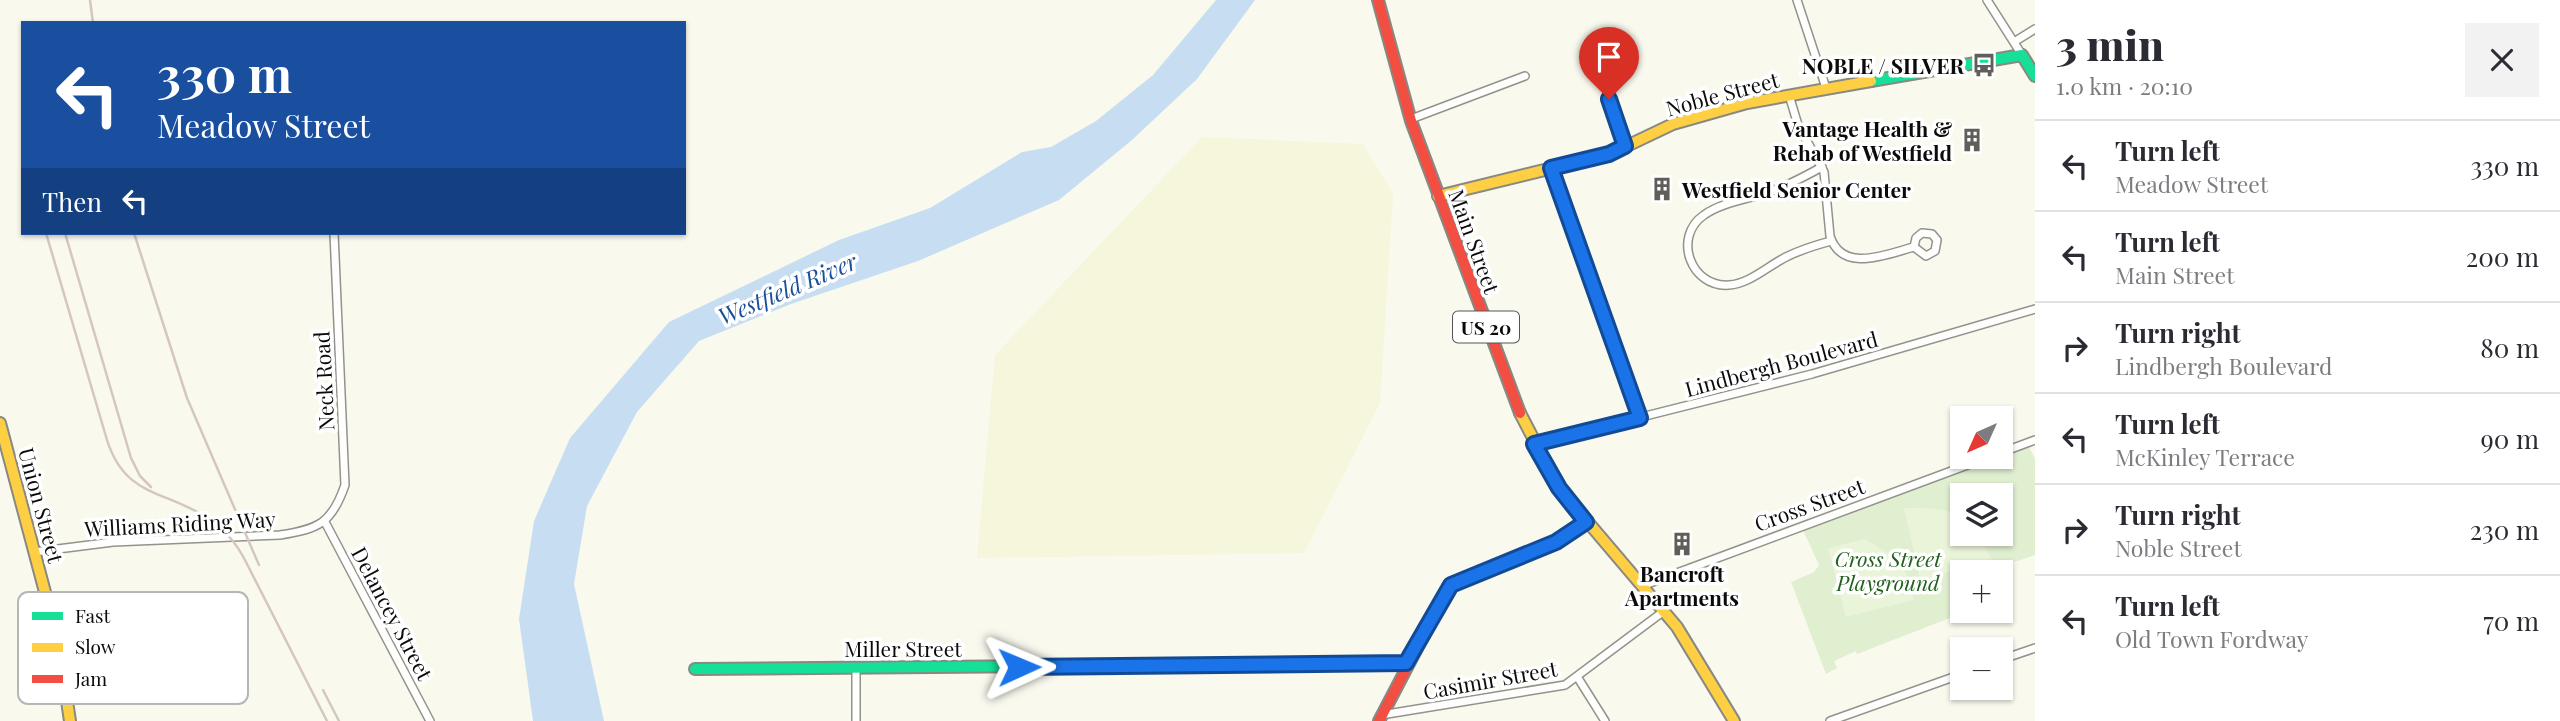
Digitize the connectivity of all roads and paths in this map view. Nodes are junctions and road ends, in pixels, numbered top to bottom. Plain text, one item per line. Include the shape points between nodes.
1 (1378, 0) edge
2 (1797, 0) edge
3 (1987, 0) edge
4 (2035, 29) edge
5 (2014, 42) junction
6 (1594, 52) dead end
7 (2022, 55) junction
8 (1525, 76) dead end
9 (2035, 76) edge
10 (1826, 88) junction
11 (1789, 95) junction
12 (1411, 119) junction
13 (1625, 146) junction
14 (1822, 167) junction
15 (1551, 168) junction
16 (1438, 196) junction
17 (334, 235) edge
18 (1831, 241) junction
19 (1914, 247) dead end
20 (2035, 309) edge
21 (1640, 418) junction
22 (0, 423) edge
23 (2035, 440) edge
24 (1534, 444) junction
25 (2013, 448) edge
26 (1957, 469) edge
27 (325, 522) junction
28 (1586, 522) junction
29 (34, 551) junction
30 (1643, 586) junction
31 (45, 592) edge
32 (1664, 611) junction
33 (2035, 648) edge
34 (2013, 656) edge
35 (1406, 663) junction
36 (856, 668) junction
37 (695, 669) dead end
38 (1578, 678) junction
39 (1950, 678) edge
40 (1380, 718) edge
41 (430, 721) edge
42 (856, 721) edge
43 (1605, 721) edge
44 (1734, 721) edge
45 (1830, 721) edge

1 - 12 main road, Main Street / US 20
2 - 10 street
3 - 5 street
4 - 5 street
5 - 7 street
6 - 13 street
7 - 9 main road
7 - 10 main road, Noble Street
8 - 12 street
10 - 11 main road, Noble Street
11 - 13 main road, Noble Street via 1697,115
11 - 14 street via 1798,125
12 - 16 main road, Main Street / US 20
13 - 15 main road, Noble Street
14 - 18 street
14 - 18 street via 1705,214 1692,227 1687,252 1703,278 1727,286 1792,254
15 - 16 main road, Noble Street
15 - 21 street
16 - 24 main road, Main Street / US 20 via 1511,397
17 - 27 street, Neck Road via 345,485
18 - 19 street via 1840,253 1857,259
20 - 21 street, Lindbergh Boulevard
21 - 24 street, Lindbergh Boulevard
22 - 29 main road, Union Street
23 - 25 street
24 - 28 main road, Main Street / US 20 via 1559,488
26 - 30 street, Cross Street
27 - 29 street, Williams Riding Way via 280,535 113,542
27 - 41 street, Delancey Street
28 - 30 main road, Main Street / US 20
28 - 35 main road via 1556,542 1451,585
29 - 31 main road, Union Street
30 - 32 main road, Main Street / US 20
32 - 38 street, Casimir Street
32 - 44 main road, Main Street / US 20
33 - 34 street
35 - 36 main road, Miller Street
35 - 40 main road
36 - 37 main road, Miller Street
36 - 42 street
38 - 40 street, Casimir Street via 1566,685
38 - 43 street
39 - 45 street

